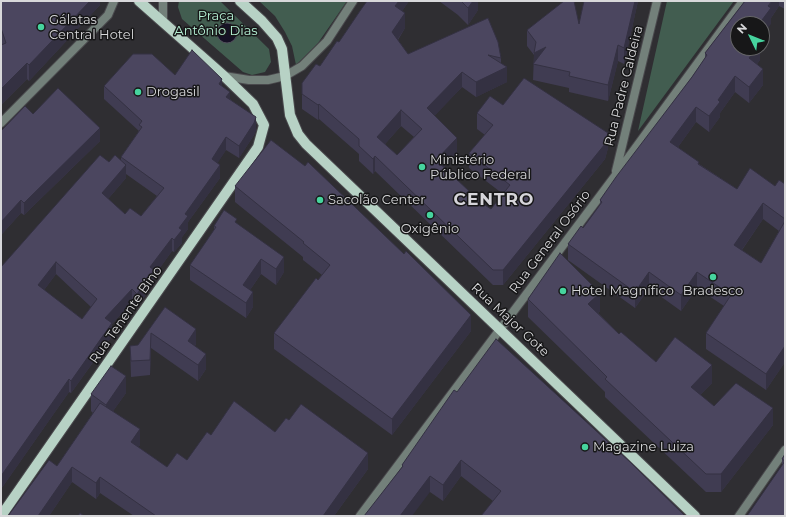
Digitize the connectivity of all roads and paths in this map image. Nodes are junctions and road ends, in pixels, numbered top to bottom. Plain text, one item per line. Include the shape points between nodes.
1 (114, 1) edge
2 (139, 1) edge
3 (163, 1) edge
4 (240, 1) edge
5 (353, 1) edge
6 (657, 1) edge
7 (743, 1) edge
8 (163, 21) junction
9 (224, 76) junction
10 (285, 76) junction
11 (1, 123) edge
12 (614, 176) junction
13 (499, 329) junction
14 (785, 450) edge
15 (1, 516) edge
16 (360, 516) edge
17 (695, 516) edge
18 (739, 516) edge

1 - 11 street via 108,15
2 - 8 main road
3 - 8 street
4 - 10 main road, Rua Major Gote via 277,38 282,49
5 - 10 street via 327,41 302,66
6 - 12 street, Rua Padre Caldeira
7 - 12 street, Rua General Osório
8 - 9 main road
9 - 10 street via 249,80 268,80
9 - 15 main road, Rua Tenente Bino via 253,104 264,125 258,147
10 - 13 main road, Rua Major Gote via 290,115 298,134 306,144
12 - 13 street, Rua General Osório
13 - 16 street, Rua General Osório
13 - 17 main road, Rua Major Gote
14 - 18 street

